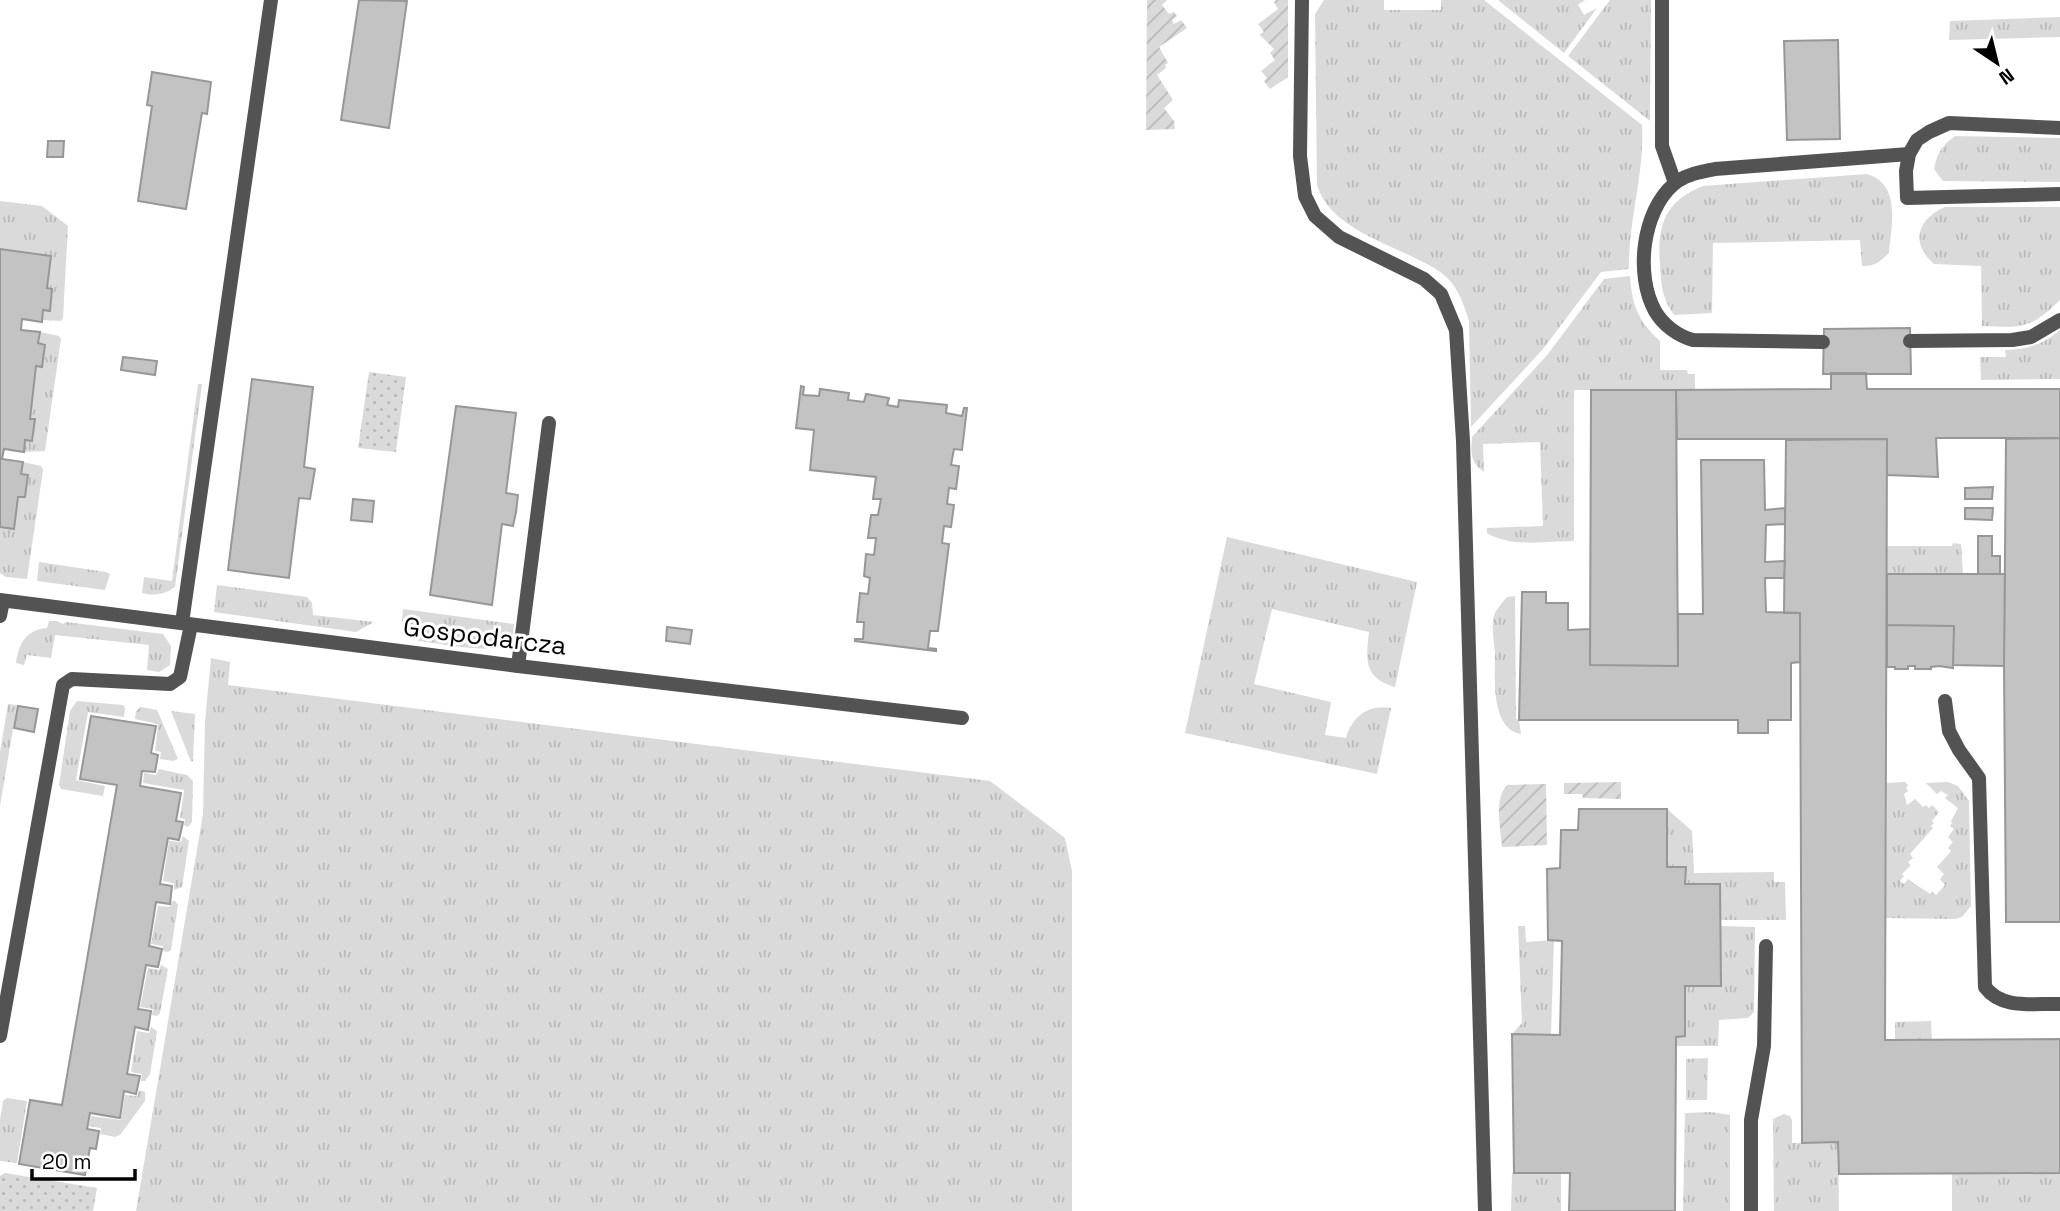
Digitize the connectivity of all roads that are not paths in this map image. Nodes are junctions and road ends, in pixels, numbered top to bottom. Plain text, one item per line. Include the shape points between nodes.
1 (271, 0) edge
2 (1302, 0) edge
3 (1662, 0) edge
4 (2060, 128) edge
5 (1909, 154) junction
6 (1675, 183) junction
7 (2060, 194) edge
8 (2060, 320) edge
9 (1910, 341) dead end
10 (1823, 342) dead end
11 (549, 423) dead end
12 (1, 601) edge
13 (0, 616) edge
14 (186, 624) junction
15 (518, 666) junction
16 (1945, 701) dead end
17 (962, 718) dead end
18 (1766, 946) dead end
19 (2060, 1004) edge
20 (0, 1036) edge
21 (1485, 1211) edge
22 (1751, 1211) edge

1 - 14 street
2 - 21 street via 1300,156 1305,196 1315,216 1339,237 1424,279 1441,294 1456,330
3 - 6 street via 1662,146
4 - 5 street via 1949,123 1917,140
5 - 6 street via 1715,169
5 - 7 street via 1907,198
6 - 10 street via 1660,200 1644,245 1647,289 1655,312 1667,326 1693,340
8 - 9 street via 2031,337 2012,340
11 - 15 street
12 - 13 street, Gospodarcza
12 - 14 street, Gospodarcza
14 - 15 street, Gospodarcza
14 - 20 street via 176,682 72,679 63,685
15 - 17 street, Gospodarcza
16 - 19 street via 1949,731 1979,778 1985,986 1992,997 2005,1003
18 - 22 street via 1764,1046 1751,1120

